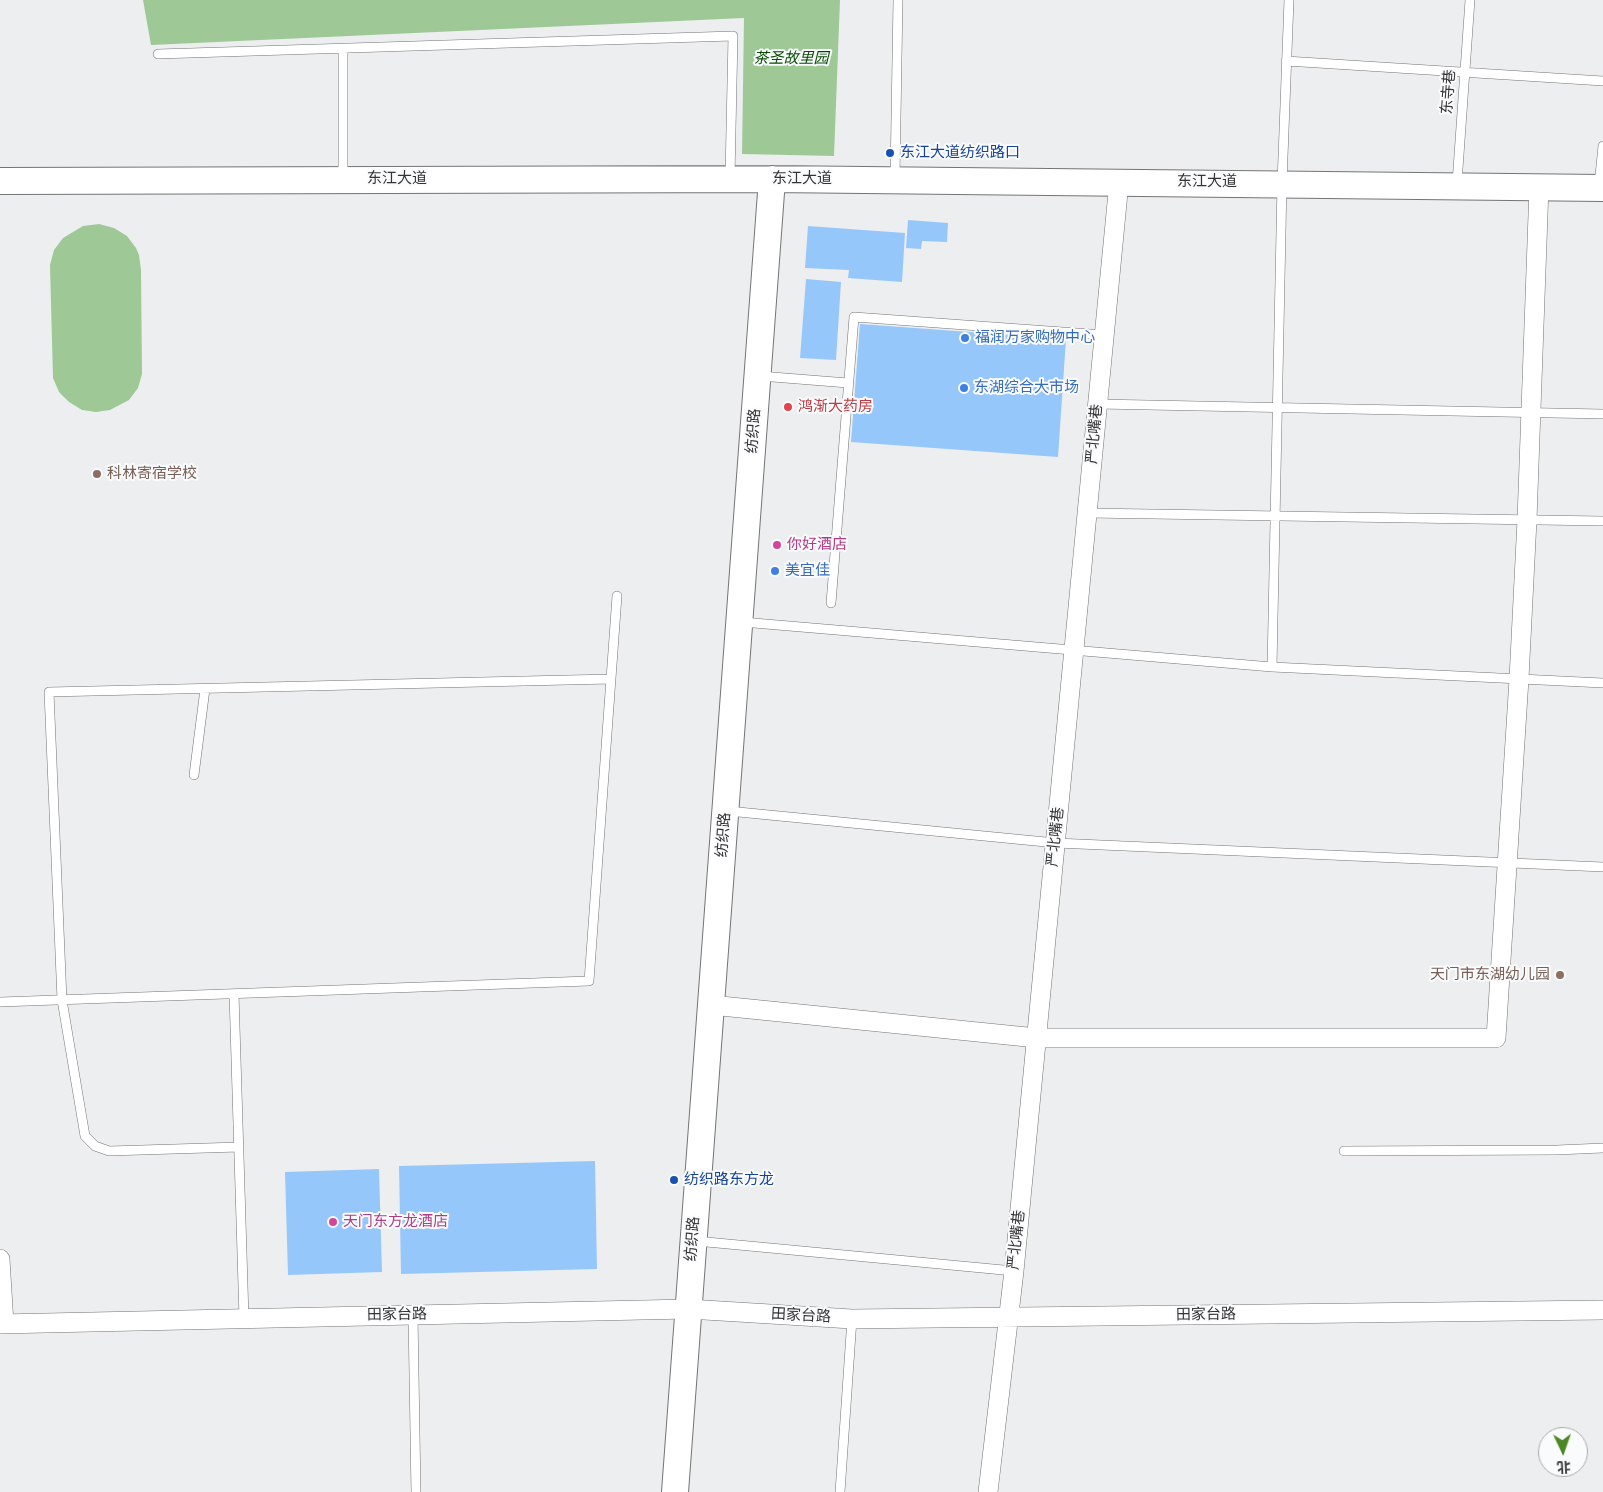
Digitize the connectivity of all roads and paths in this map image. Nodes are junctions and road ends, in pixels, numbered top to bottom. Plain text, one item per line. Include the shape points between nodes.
1 (898, 0) edge
2 (1289, 0) edge
3 (1470, 0) edge
4 (343, 48) junction
5 (158, 54) dead end
6 (1286, 61) junction
7 (1464, 72) junction
8 (1603, 81) edge
9 (1603, 146) edge
10 (772, 178) junction
11 (730, 179) junction
12 (343, 180) junction
13 (895, 180) junction
14 (0, 181) edge
15 (1119, 182) junction
16 (1282, 183) junction
17 (1457, 186) junction
18 (1539, 187) junction
19 (1601, 188) edge
20 (1104, 336) junction
21 (758, 376) junction
22 (848, 383) junction
23 (1098, 404) junction
24 (1277, 407) junction
25 (1532, 412) junction
26 (1603, 414) edge
27 (1088, 513) junction
28 (1275, 516) junction
29 (1527, 520) junction
30 (1603, 521) edge
31 (617, 596) dead end
32 (831, 603) dead end
33 (740, 622) junction
34 (1075, 650) junction
35 (1272, 667) junction
36 (611, 679) junction
37 (1519, 679) junction
38 (1603, 683) edge
39 (205, 689) junction
40 (194, 775) dead end
41 (726, 811) junction
42 (1056, 843) junction
43 (1507, 862) junction
44 (1603, 867) edge
45 (234, 994) junction
46 (62, 1000) junction
47 (0, 1002) edge
48 (711, 1005) junction
49 (1037, 1038) junction
50 (239, 1148) junction
51 (1603, 1148) edge
52 (1344, 1150) dead end
53 (693, 1241) junction
54 (0, 1259) edge
55 (1014, 1271) junction
56 (688, 1309) junction
57 (1603, 1310) edge
58 (413, 1315) junction
59 (1010, 1317) junction
60 (244, 1318) junction
61 (852, 1320) junction
62 (2, 1324) edge
63 (416, 1492) edge
64 (675, 1492) edge
65 (840, 1492) edge
66 (988, 1492) edge

1 - 13 lane
2 - 6 lane
3 - 7 lane, 东寺巷
4 - 5 lane
4 - 11 lane via 732,36
4 - 12 lane
6 - 7 lane
6 - 16 lane
7 - 8 lane
7 - 17 lane, 东寺巷
9 - 19 lane
10 - 11 street, 东江大道
10 - 13 street, 东江大道
10 - 21 street, 纺织路
11 - 12 street, 东江大道
12 - 14 street, 东江大道
13 - 15 street, 东江大道
15 - 16 street, 东江大道
15 - 20 street, 严北嘴巷
16 - 17 street, 东江大道
16 - 24 lane
17 - 18 street, 东江大道
18 - 19 street, 东江大道
18 - 25 street
20 - 22 lane via 854,316
20 - 23 street, 严北嘴巷
21 - 22 lane
21 - 33 street, 纺织路
22 - 32 lane
23 - 24 lane
23 - 27 street, 严北嘴巷
24 - 25 lane
24 - 28 lane
25 - 26 lane
25 - 29 street
27 - 28 lane
27 - 34 street, 严北嘴巷
28 - 29 lane
28 - 35 lane
29 - 30 lane
29 - 37 street
31 - 36 lane
33 - 34 lane
33 - 41 street, 纺织路
34 - 35 lane
34 - 42 street, 严北嘴巷
35 - 37 lane
36 - 39 lane
36 - 45 lane via 589,981
37 - 38 lane
37 - 43 street
39 - 40 lane
39 - 46 lane via 49,692
41 - 42 lane
41 - 48 street, 纺织路
42 - 43 lane
42 - 49 street, 严北嘴巷
43 - 44 lane
43 - 49 street via 1496,1038
45 - 46 lane
45 - 50 lane
46 - 47 lane
46 - 50 lane via 85,1136 95,1146 109,1151
48 - 49 street
48 - 53 street, 纺织路
49 - 55 street, 严北嘴巷
50 - 60 lane
51 - 52 lane
53 - 55 lane
53 - 56 street, 纺织路
54 - 62 street
55 - 59 street, 严北嘴巷
56 - 58 street, 田家台路
56 - 61 street, 田家台路
56 - 64 street, 纺织路
57 - 59 street, 田家台路
58 - 60 street, 田家台路
58 - 63 lane
59 - 61 street, 田家台路
59 - 66 street, 严北嘴巷
60 - 62 street, 田家台路
61 - 65 lane

